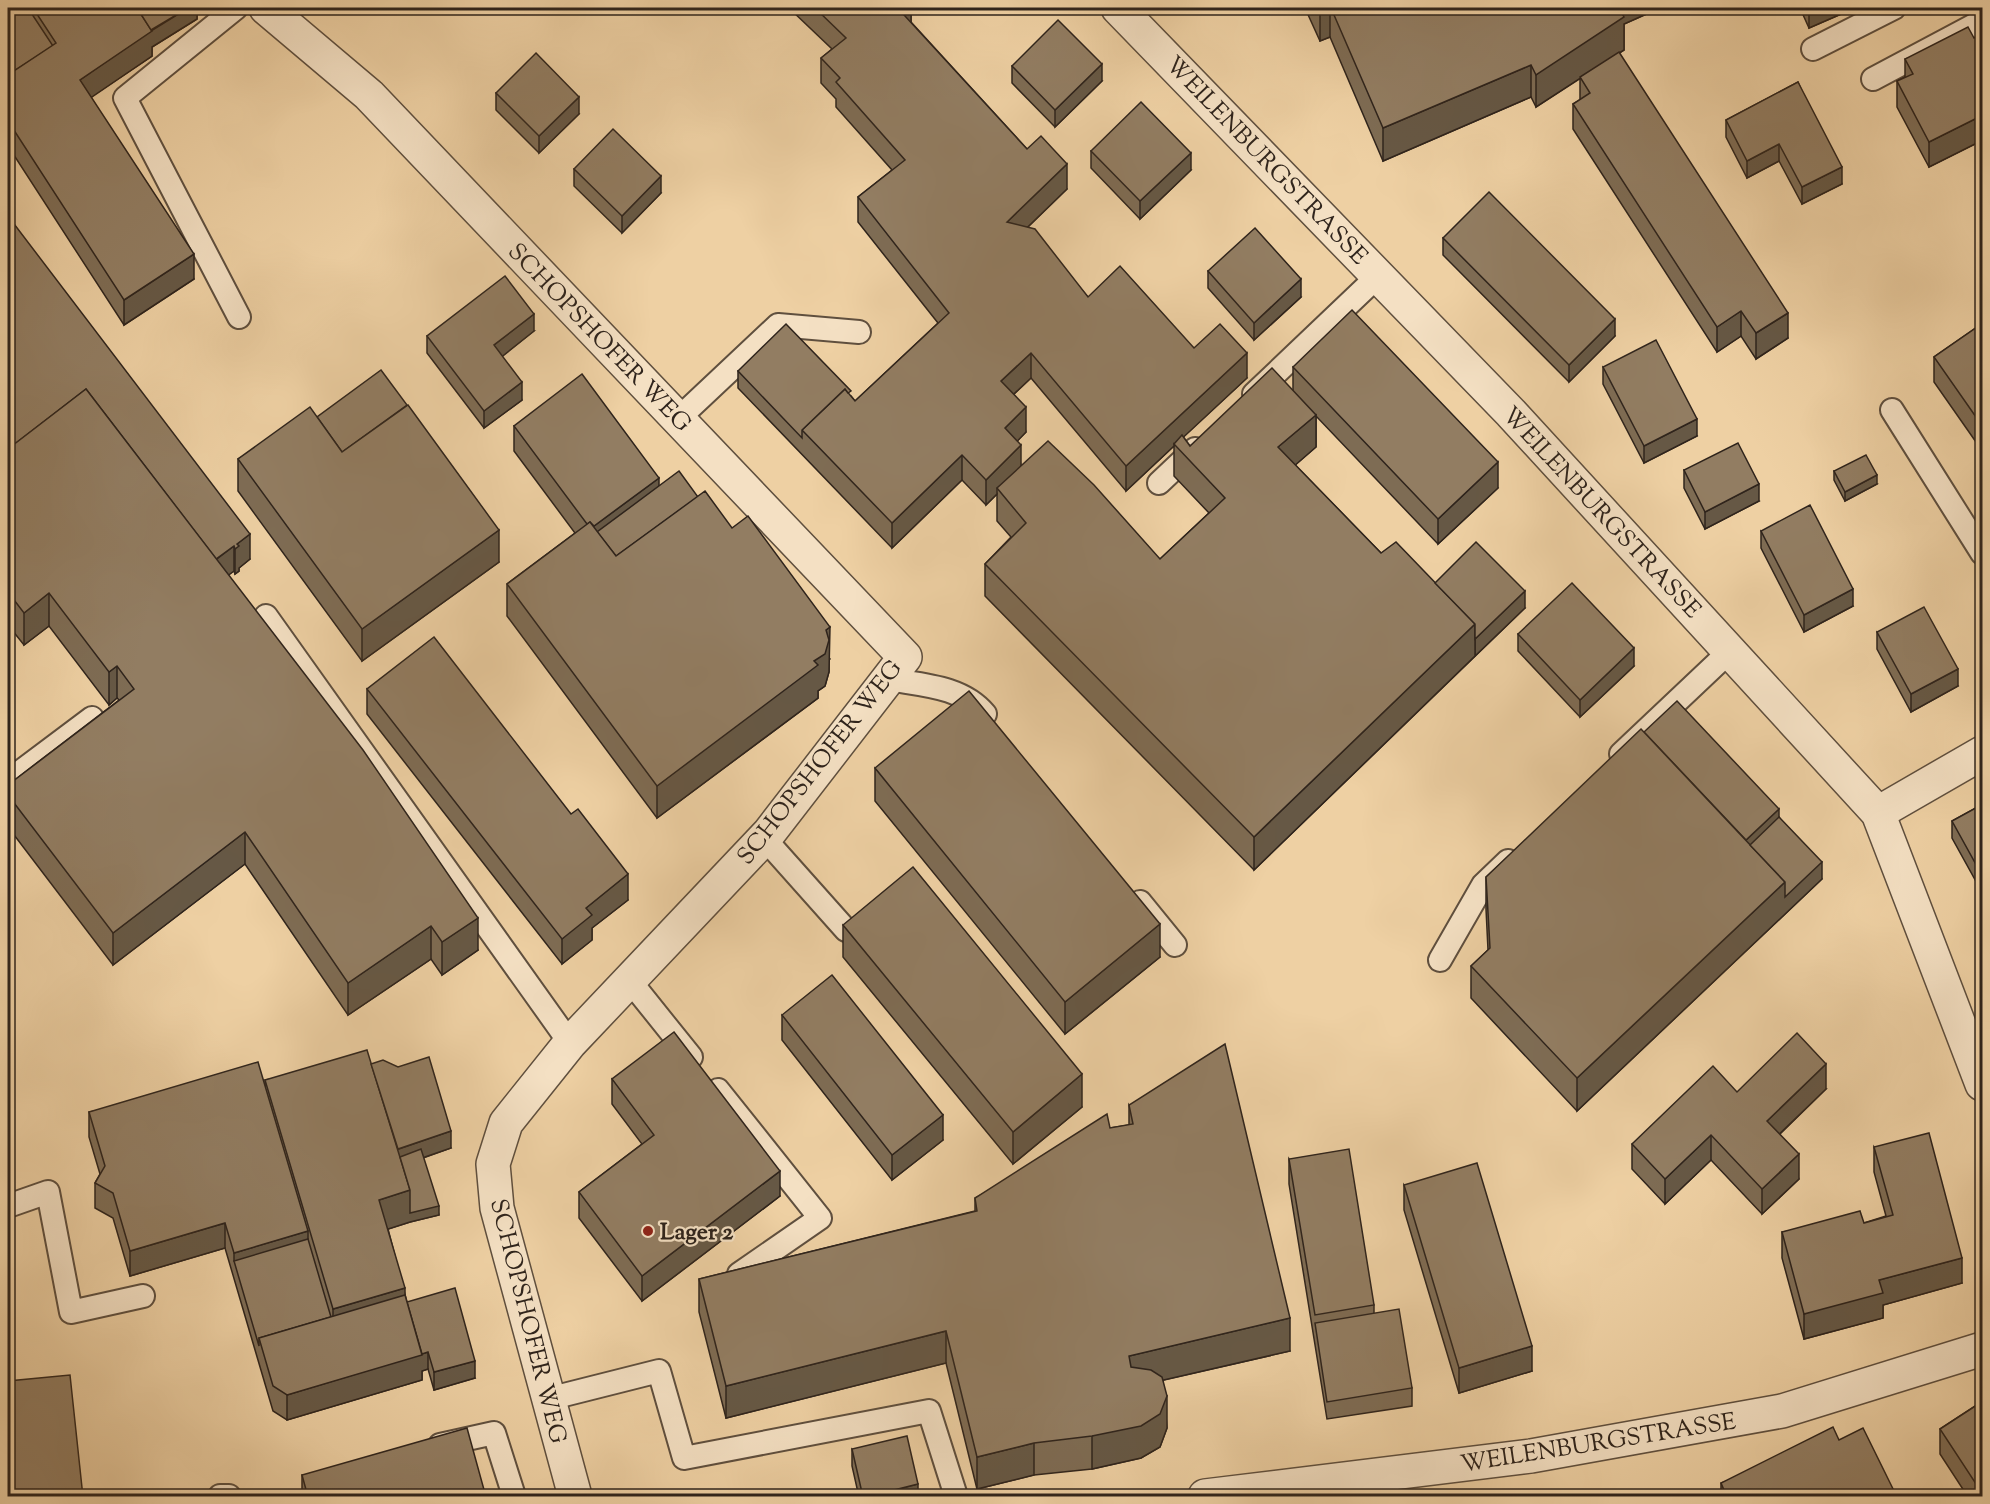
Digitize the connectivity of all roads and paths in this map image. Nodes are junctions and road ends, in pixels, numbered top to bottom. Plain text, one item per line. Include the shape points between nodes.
1 (236, 8) edge
2 (266, 8) edge
3 (1118, 8) edge
4 (1894, 8) edge
5 (1983, 21) edge
6 (1813, 49) dead end
7 (1873, 79) dead end
8 (1379, 275) junction
9 (238, 317) dead end
10 (859, 332) dead end
11 (1239, 408) edge
12 (1892, 410) dead end
13 (678, 419) junction
14 (1207, 438) edge
15 (1160, 483) dead end
16 (1983, 553) edge
17 (266, 616) dead end
18 (1730, 651) junction
19 (888, 679) junction
20 (92, 718) edge
21 (1003, 735) edge
22 (1983, 753) edge
23 (1602, 772) edge
24 (8, 781) edge
25 (1878, 813) junction
26 (764, 838) junction
27 (1525, 845) edge
28 (1130, 890) edge
29 (846, 930) edge
30 (1175, 945) dead end
31 (1440, 960) dead end
32 (630, 981) junction
33 (570, 1042) junction
34 (1983, 1084) edge
35 (8, 1206) edge
36 (739, 1274) edge
37 (143, 1296) dead end
38 (1983, 1349) edge
39 (548, 1399) junction
40 (420, 1450) edge
41 (1328, 1489) edge
42 (1266, 1493) edge
43 (573, 1496) edge
44 (220, 1497) edge
45 (229, 1497) edge
46 (513, 1497) edge
47 (956, 1497) edge
48 (1204, 1497) edge

1 - 9 lane via 125,98
2 - 13 street, SCHOPSHOFER WEG via 369,95
3 - 8 street, WEILENBURGSTRASSE
4 - 6 lane
5 - 7 lane
8 - 11 lane
8 - 18 street, WEILENBURGSTRASSE
10 - 13 lane via 778,325
12 - 16 lane
13 - 19 street, SCHOPSHOFER WEG via 905,657
14 - 15 lane
17 - 33 lane
18 - 23 lane
18 - 25 street, WEILENBURGSTRASSE
19 - 21 lane via 953,691 980,708
19 - 26 street, SCHOPSHOFER WEG
20 - 24 lane
22 - 25 street
25 - 34 street, WEILENBURGSTRASSE
26 - 29 lane
26 - 32 street, SCHOPSHOFER WEG
27 - 31 lane via 1483,885
28 - 30 lane
32 - 33 street, SCHOPSHOFER WEG
32 - 36 lane via 820,1218
33 - 39 street, SCHOPSHOFER WEG via 506,1123 493,1164 497,1208
35 - 37 lane via 48,1192 71,1312
38 - 41 street, WEILENBURGSTRASSE via 1782,1411
39 - 43 street, SCHOPSHOFER WEG
39 - 47 lane via 659,1371 684,1458 929,1411
40 - 46 lane via 494,1433
41 - 42 street, WEILENBURGSTRASSE
42 - 48 street, WEILENBURGSTRASSE
44 - 45 lane

